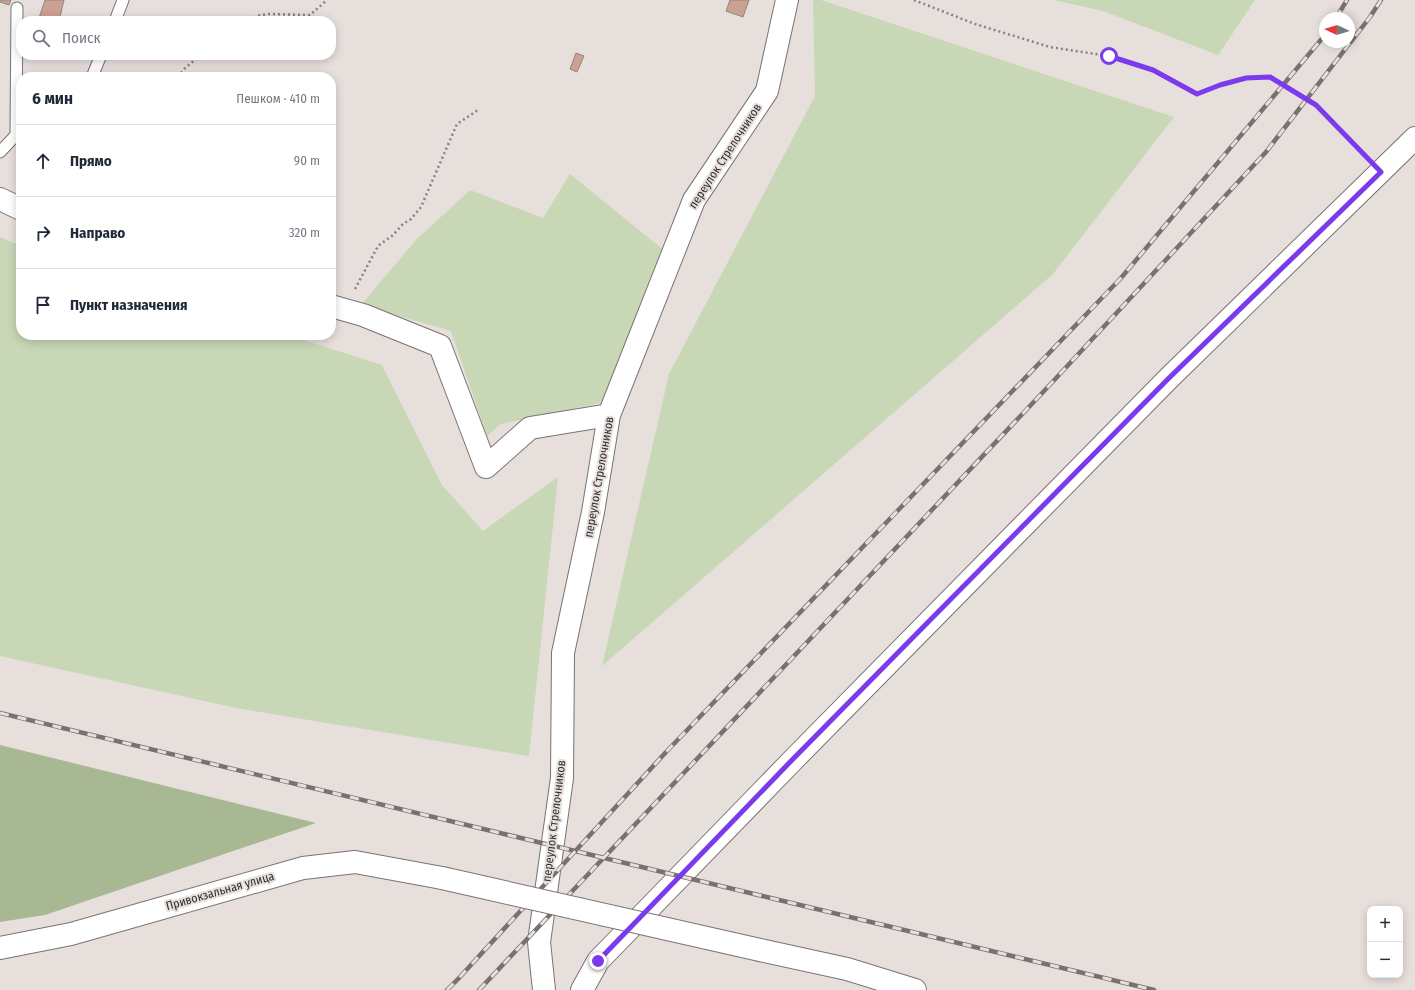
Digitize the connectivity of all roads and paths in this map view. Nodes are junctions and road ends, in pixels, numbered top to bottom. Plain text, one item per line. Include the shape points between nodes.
1 (123, 0) edge
2 (327, 0) edge
3 (787, 0) edge
4 (914, 0) edge
5 (17, 8) dead end
6 (17, 16) edge
7 (117, 16) edge
8 (256, 16) edge
9 (17, 60) edge
10 (99, 60) edge
11 (195, 60) edge
12 (18, 72) edge
13 (94, 72) edge
14 (182, 72) edge
15 (478, 110) dead end
16 (16, 136) edge
17 (1415, 138) edge
18 (0, 152) edge
19 (1381, 172) junction
20 (0, 199) edge
21 (16, 207) edge
22 (337, 308) edge
23 (609, 415) junction
24 (0, 948) edge
25 (544, 990) edge
26 (582, 990) edge
27 (915, 990) edge

1 - 7 lane
2 - 8 path via 310,15
3 - 23 street, переулок Стрелочников via 766,91 694,200
4 - 19 path via 975,24 1050,47 1109,56 1153,70 1197,94 1246,78 1270,77 1316,105
5 - 6 lane
9 - 12 lane
10 - 13 lane
11 - 14 path
15 - 22 path via 457,124 421,207 411,219 378,246
16 - 18 lane
17 - 19 street
19 - 26 street via 1169,378 792,760 598,961
20 - 21 street
22 - 23 street via 363,315 440,346 486,467 530,428
23 - 25 street, переулок Стрелочников via 594,512 563,653 562,778 539,942
24 - 27 street, Привокзальная улица, bridge via 71,934 303,868 355,862 442,878 847,969

